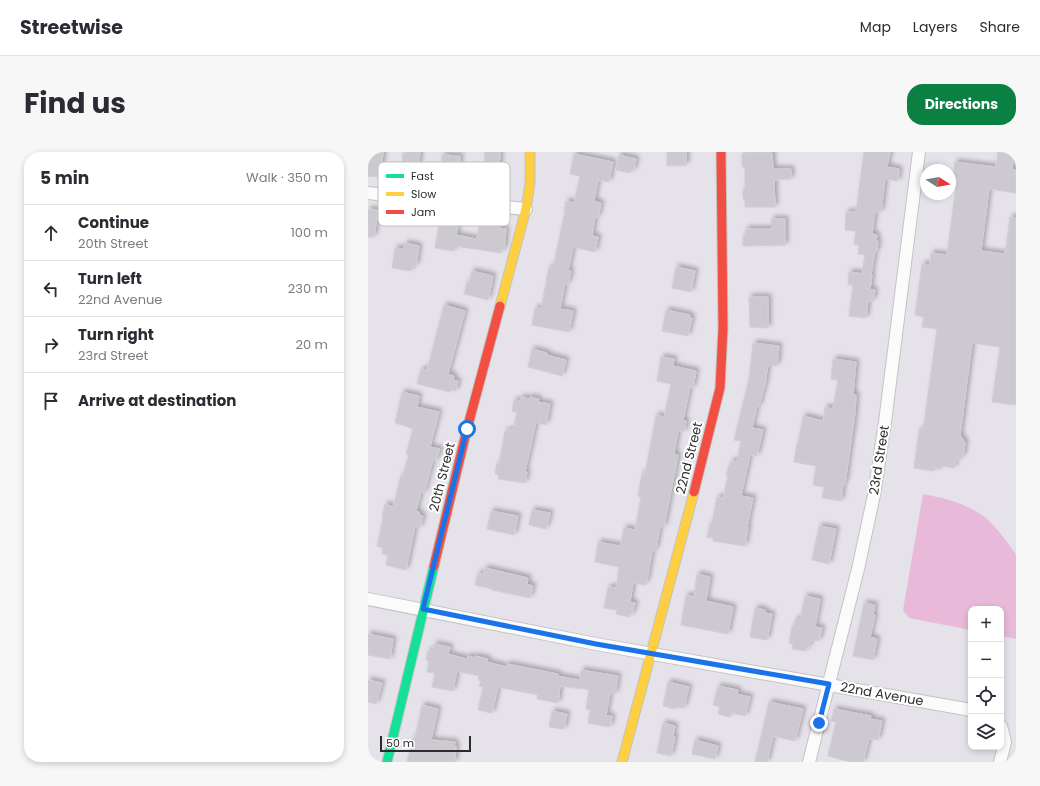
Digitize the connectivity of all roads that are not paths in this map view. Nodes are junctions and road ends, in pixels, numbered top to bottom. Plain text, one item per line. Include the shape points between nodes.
1 (530, 152) edge
2 (721, 152) edge
3 (919, 152) edge
4 (368, 193) edge
5 (378, 194) edge
6 (510, 208) edge
7 (526, 209) junction
8 (368, 599) edge
9 (423, 609) junction
10 (650, 653) junction
11 (829, 684) junction
12 (968, 709) edge
13 (1003, 750) edge
14 (387, 762) edge
15 (622, 762) edge
16 (809, 762) edge
17 (1000, 762) edge

1 - 7 street, 20th Street via 530,183
2 - 10 street, 22nd Street via 723,328 720,388
3 - 11 street, 23rd Street via 874,496
4 - 5 street
6 - 7 street
7 - 9 street, 20th Street via 467,429
8 - 9 street, 22nd Avenue
9 - 10 street, 22nd Avenue
9 - 14 street, 20th Street
10 - 11 street, 22nd Avenue
10 - 15 street, 22nd Street
11 - 12 street, 22nd Avenue
11 - 16 street, 23rd Street
13 - 17 street

